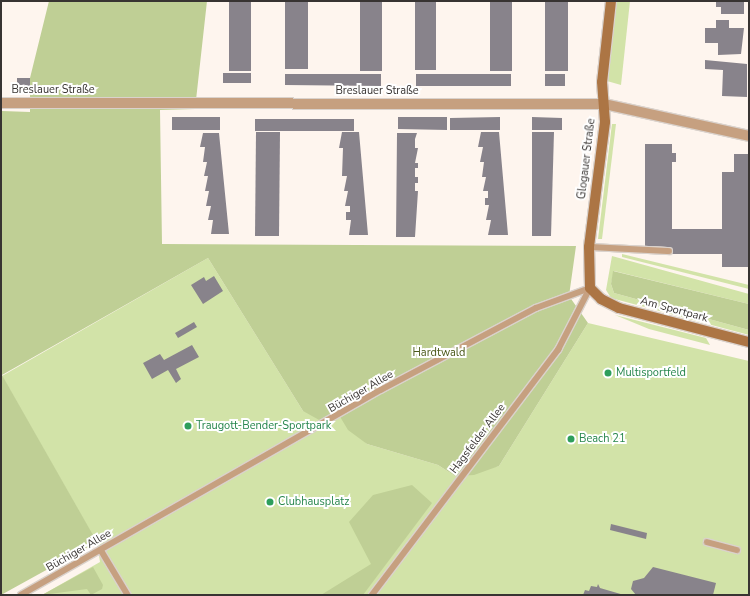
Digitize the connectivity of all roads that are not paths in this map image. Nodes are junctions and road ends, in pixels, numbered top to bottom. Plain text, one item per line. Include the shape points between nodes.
1 (611, 1) edge
2 (1, 102) edge
3 (604, 104) junction
4 (749, 136) edge
5 (589, 247) junction
6 (669, 251) dead end
7 (593, 291) junction
8 (749, 342) edge
9 (708, 542) dead end
10 (102, 550) junction
11 (737, 550) dead end
12 (22, 595) edge
13 (128, 595) edge
14 (372, 595) edge

1 - 3 street, Glogauer Straße via 602,82
2 - 3 street, Breslauer Straße
3 - 4 street, Breslauer Straße
3 - 5 street, Glogauer Straße via 605,122
5 - 6 lane
5 - 7 street, Glogauer Straße
7 - 8 street, Am Sportpark via 619,308
7 - 10 lane, Büchiger Allee via 536,308 388,387
7 - 14 lane, Hagsfelder Allee via 558,350
9 - 11 lane
10 - 12 lane, Büchiger Allee
10 - 13 lane

